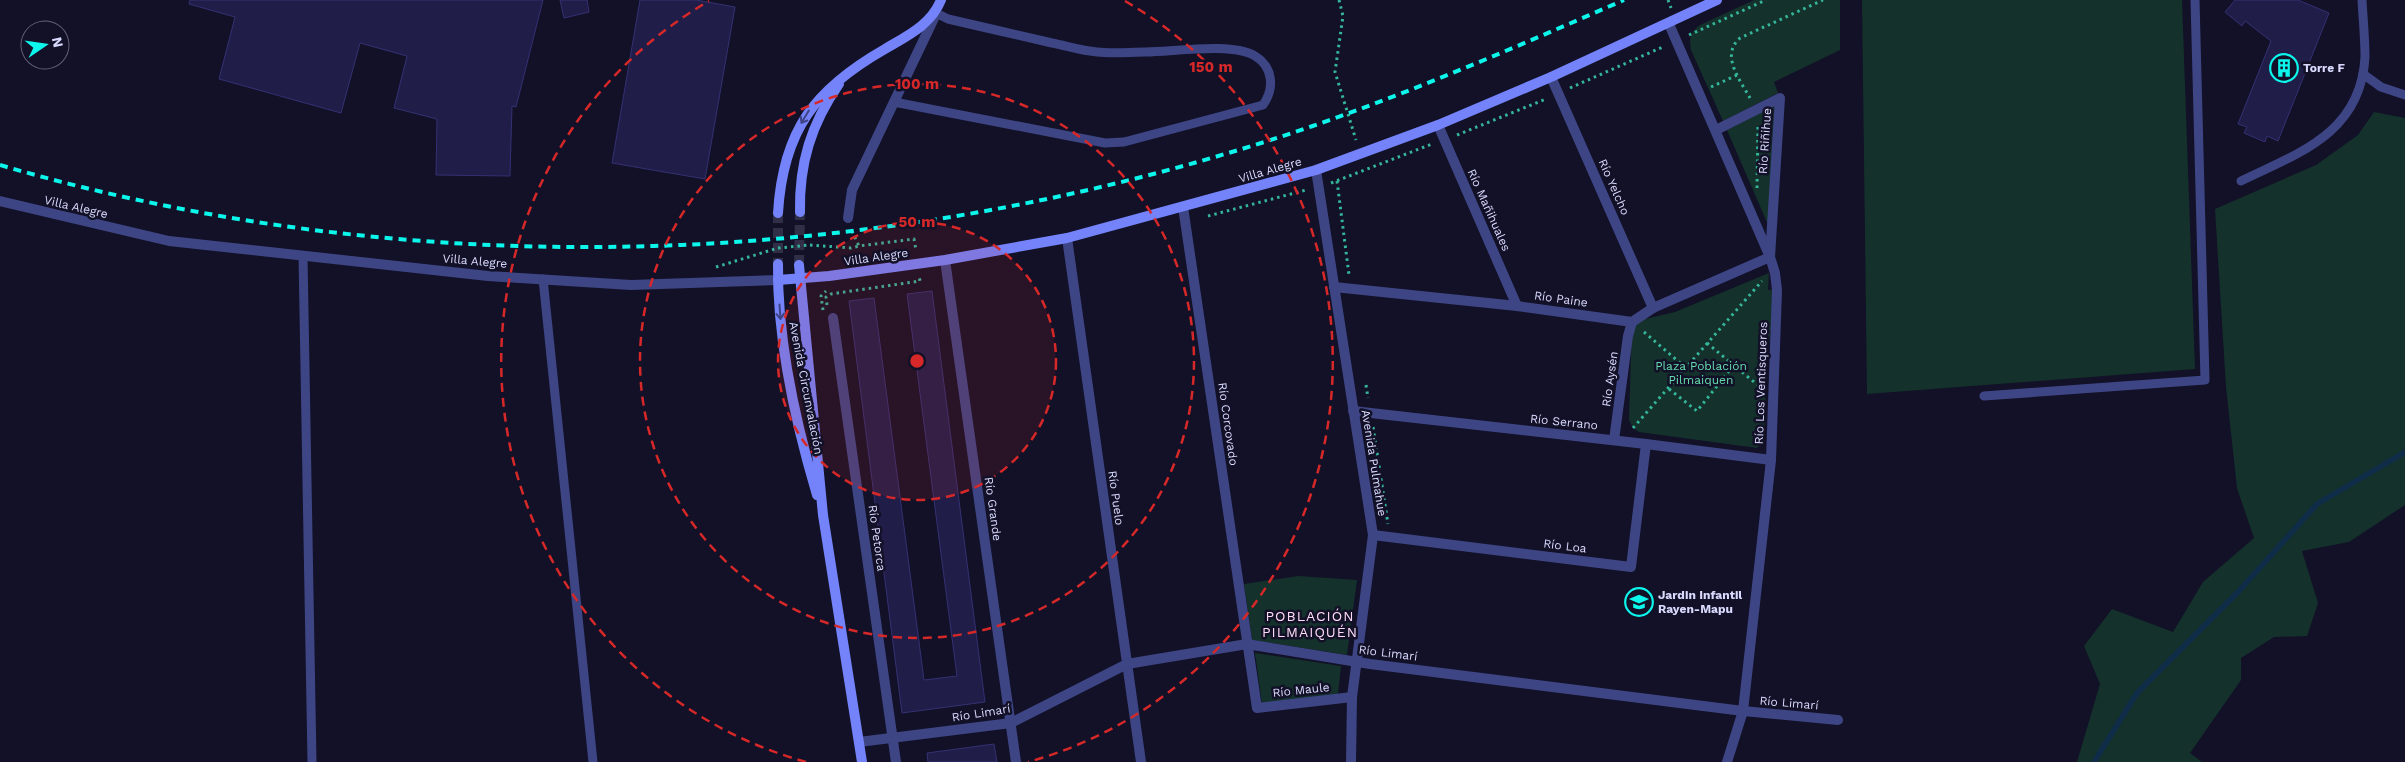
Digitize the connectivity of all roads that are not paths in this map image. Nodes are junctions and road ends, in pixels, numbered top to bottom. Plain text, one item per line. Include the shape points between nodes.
1 (941, 0) edge
2 (1717, 0) edge
3 (2195, 0) edge
4 (2362, 0) edge
5 (936, 13) junction
6 (1669, 24) junction
7 (851, 70) junction
8 (2363, 74) junction
9 (1551, 77) junction
10 (2405, 95) edge
11 (894, 102) junction
12 (1438, 125) junction
13 (1716, 130) junction
14 (1316, 170) junction
15 (2241, 181) dead end
16 (0, 201) edge
17 (1183, 207) junction
18 (800, 212) tunnel mouth
19 (778, 213) tunnel mouth
20 (848, 218) road end
21 (1067, 238) junction
22 (303, 256) junction
23 (1770, 257) junction
24 (945, 260) junction
25 (778, 264) tunnel mouth
26 (799, 265) tunnel mouth
27 (800, 278) junction
28 (543, 279) junction
29 (778, 280) junction
30 (1334, 287) junction
31 (1517, 306) junction
32 (1653, 308) junction
33 (833, 318) dead end
34 (1632, 322) junction
35 (1984, 396) dead end
36 (1353, 412) junction
37 (1614, 440) junction
38 (1646, 444) junction
39 (1771, 460) junction
40 (823, 515) junction
41 (1373, 535) junction
42 (1247, 644) junction
43 (1356, 662) junction
44 (1127, 664) junction
45 (1352, 697) junction
46 (1743, 711) junction
47 (1838, 720) dead end
48 (1010, 723) junction
49 (893, 737) junction
50 (859, 742) junction
51 (312, 762) edge
52 (593, 762) edge
53 (862, 762) edge
54 (896, 762) edge
55 (1016, 762) edge
56 (1141, 762) edge
57 (1352, 762) edge
58 (1727, 762) edge

1 - 5 main road
2 - 6 main road, Villa Alegre
3 - 35 lane via 2206,380
4 - 8 lane
5 - 7 main road via 915,32
5 - 11 street
5 - 11 lane via 948,19 1096,52 1242,50 1265,64 1272,85 1263,105 1124,142
6 - 9 main road, Villa Alegre
6 - 13 street, Río Los Ventisqueros
7 - 18 main road via 828,100 811,133 802,172
7 -> 19 main road via 820,96 798,128 782,176
8 - 10 lane via 2381,87
8 - 15 lane via 2353,103 2328,135
9 - 12 main road, Villa Alegre
9 - 32 street, Río Yelcho
11 - 20 street via 852,190
12 - 14 main road, Villa Alegre
12 - 31 street, Río Mañihuales
13 - 23 street, Río Los Ventisqueros
13 - 23 street, Río Riñihue via 1780,98
14 - 17 main road, Villa Alegre
14 - 30 street, Avenida Pulmahue
16 - 22 street, Villa Alegre via 169,240
17 - 21 main road, Villa Alegre
17 - 42 street, Río Corcovado
21 - 24 main road, Villa Alegre
21 - 44 street, Río Puelo
22 - 28 street, Villa Alegre
22 - 51 lane
23 - 32 street
23 - 39 street, Río Los Ventisqueros via 1777,290
24 - 27 main road, Villa Alegre
24 - 48 street, Río Grande
25 - 29 main road, Avenida Circunvalación
26 - 27 main road, Avenida Circunvalación
27 - 29 main road, Villa Alegre
27 - 40 main road, Avenida Circunvalación
28 - 29 street, Villa Alegre via 631,285
28 - 52 lane
29 -> 40 main road, Avenida Circunvalación via 781,325 803,446
30 - 31 street, Río Paine
30 - 36 street, Avenida Pulmahue
31 - 34 street, Río Paine
32 - 34 street
33 - 49 street, Río Petorca
34 - 37 street, Río Aysén
36 - 37 street, Río Serrano
36 - 41 street, Avenida Pulmahue
37 - 38 street, Río Serrano
38 - 39 street, Río Serrano
38 - 41 street, Río Loa via 1631,567
39 - 46 street, Río Los Ventisqueros
40 - 50 main road, Avenida Circunvalación
41 - 43 street, Avenida Pulmahue
42 - 43 street, Río Limarí
42 - 44 street, Río Limarí
42 - 45 street, Río Maule via 1257,708
43 - 45 street, Avenida Pulmahue
43 - 46 street, Río Limarí
44 - 48 street, Río Limarí
44 - 56 street, Río Puelo
45 - 57 street, Avenida Pulmahue
46 - 47 street, Río Limarí
46 - 58 street, Río Los Ventisqueros
48 - 49 street, Río Limarí
48 - 55 street, Río Grande
49 - 50 street, Río Limarí
49 - 54 street, Río Petorca
50 - 53 main road, Avenida Circunvalación

